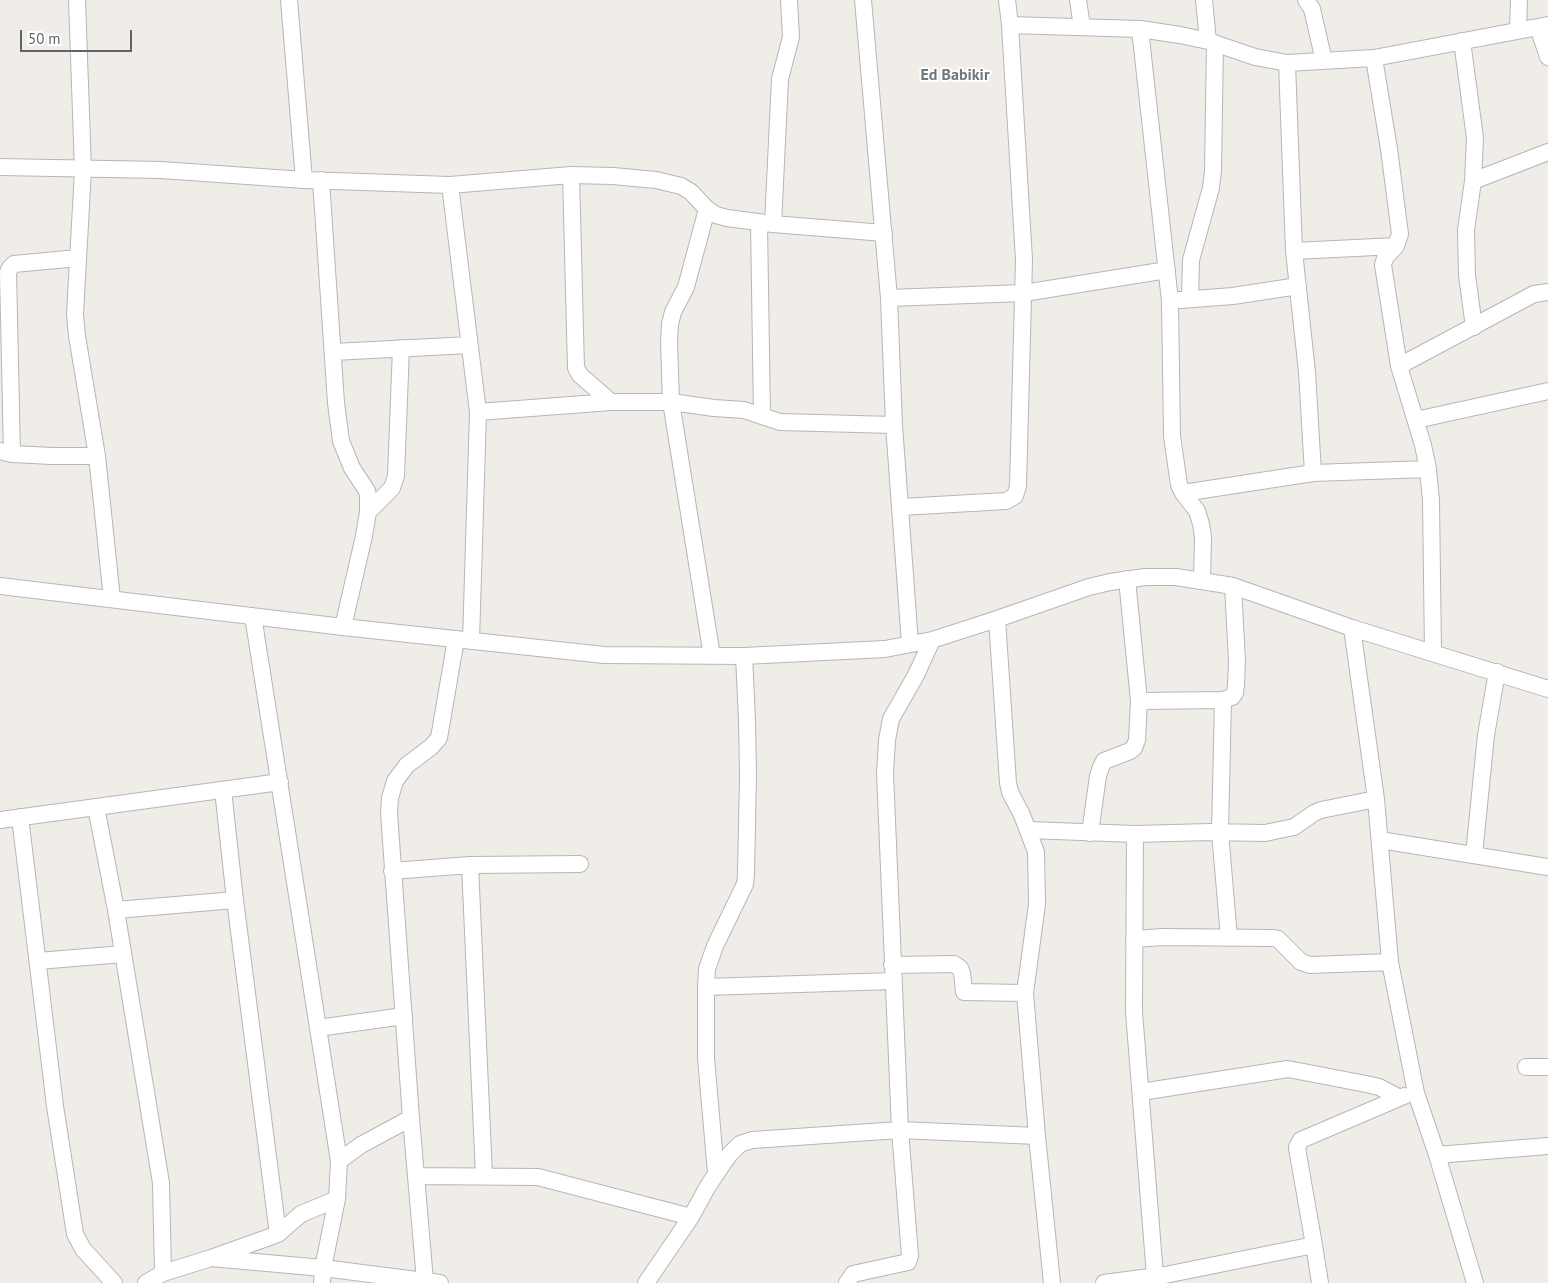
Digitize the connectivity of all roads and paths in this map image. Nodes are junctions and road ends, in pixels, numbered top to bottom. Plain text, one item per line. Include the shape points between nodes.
1 (77, 0) edge
2 (289, 0) edge
3 (789, 0) edge
4 (863, 0) edge
5 (1007, 0) edge
6 (1078, 0) edge
7 (1204, 0) edge
8 (1306, 0) edge
9 (1518, 0) edge
10 (1010, 25) junction
11 (1543, 26) edge
12 (1082, 27) junction
13 (1140, 29) junction
14 (1518, 31) junction
15 (1462, 41) junction
16 (1211, 42) junction
17 (1548, 57) edge
18 (1374, 58) junction
19 (1324, 61) junction
20 (1287, 63) junction
21 (1548, 152) edge
22 (0, 167) edge
23 (83, 170) junction
24 (571, 175) junction
25 (304, 180) junction
26 (321, 180) junction
27 (1473, 181) junction
28 (450, 185) junction
29 (707, 209) junction
30 (766, 224) junction
31 (884, 233) junction
32 (1396, 246) junction
33 (1294, 251) junction
34 (78, 258) junction
35 (1167, 270) junction
36 (1298, 286) junction
37 (1548, 292) edge
38 (1024, 293) junction
39 (889, 298) junction
40 (1190, 299) junction
41 (1170, 301) junction
42 (1474, 327) junction
43 (470, 345) junction
44 (401, 348) junction
45 (333, 352) junction
46 (1399, 366) junction
47 (1548, 391) edge
48 (612, 402) junction
49 (671, 402) junction
50 (478, 412) junction
51 (762, 416) junction
52 (1416, 420) junction
53 (894, 425) junction
54 (6, 452) edge
55 (97, 456) junction
56 (1428, 469) junction
57 (1314, 473) junction
58 (1183, 493) junction
59 (901, 507) junction
60 (368, 512) junction
61 (1127, 578) junction
62 (1202, 580) junction
63 (0, 586) edge
64 (1233, 586) junction
65 (112, 600) junction
66 (253, 616) junction
67 (997, 619) junction
68 (343, 627) junction
69 (1352, 628) junction
70 (463, 640) junction
71 (932, 640) junction
72 (910, 644) junction
73 (1433, 653) junction
74 (712, 656) junction
75 (744, 656) junction
76 (1497, 672) junction
77 (1548, 689) edge
78 (1223, 700) junction
79 (1139, 701) junction
80 (280, 782) junction
81 (224, 790) junction
82 (1376, 799) junction
83 (96, 807) junction
84 (20, 817) junction
85 (0, 820) edge
86 (1028, 830) junction
87 (1220, 832) junction
88 (1090, 833) junction
89 (1135, 834) junction
90 (1380, 840) junction
91 (1474, 855) junction
92 (580, 864) dead end
93 (470, 865) junction
94 (1548, 867) edge
95 (392, 871) junction
96 (235, 900) junction
97 (116, 910) junction
98 (1229, 938) junction
99 (1134, 939) junction
100 (123, 954) junction
101 (38, 961) junction
102 (1390, 962) junction
103 (892, 965) junction
104 (893, 981) junction
105 (706, 987) junction
106 (1025, 993) junction
107 (404, 1016) junction
108 (318, 1028) junction
109 (1526, 1067) dead end
110 (1548, 1067) edge
111 (1141, 1092) junction
112 (1416, 1093) junction
113 (1398, 1097) junction
114 (411, 1118) junction
115 (900, 1130) junction
116 (1037, 1136) junction
117 (1548, 1146) edge
118 (1437, 1156) junction
119 (339, 1161) junction
120 (716, 1174) junction
121 (417, 1176) junction
122 (484, 1176) junction
123 (337, 1199) junction
124 (691, 1217) junction
125 (278, 1234) junction
126 (1314, 1245) junction
127 (211, 1258) junction
128 (162, 1273) junction
129 (322, 1275) edge
130 (1162, 1278) edge
131 (433, 1282) edge
132 (114, 1283) edge
133 (146, 1283) edge
134 (646, 1283) edge
135 (846, 1283) edge
136 (1052, 1283) edge
137 (1104, 1283) edge
138 (1320, 1283) edge
139 (1475, 1283) edge

1 - 23 street
2 - 25 street
3 - 30 street via 791,37 780,79
4 - 31 street
5 - 10 street
6 - 12 street
7 - 16 street
8 - 19 street via 1312,9
9 - 14 street
10 - 12 street
10 - 38 street via 1023,216
11 - 14 street
11 - 17 street
12 - 13 street
13 - 16 street
13 - 35 street
14 - 15 street
15 - 18 street
15 - 27 street via 1476,138
16 - 20 street via 1255,57
16 - 40 street via 1213,171 1191,260
18 - 19 street
18 - 32 street via 1400,234
19 - 20 street
20 - 33 street
21 - 27 street
22 - 23 street
23 - 25 street via 161,170
23 - 34 street
24 - 28 street
24 - 29 street via 656,180 681,186
24 - 48 street via 576,368
25 - 26 street
26 - 28 street
26 - 45 street
27 - 42 street via 1466,230 1467,275
28 - 43 street
29 - 30 street via 716,215
29 - 49 street via 686,287 670,324
30 - 31 street
30 - 51 street
31 - 39 street
32 - 33 street
32 - 46 street via 1385,258 1384,265
33 - 36 street
34 - 54 street via 14,264 8,272
34 - 55 street via 77,336
35 - 38 street
35 - 41 street
36 - 40 street
36 - 57 street
37 - 42 street via 1534,294
38 - 39 street
38 - 59 street via 1018,486 1014,496 1006,501
39 - 53 street
40 - 41 street
41 - 58 street via 1172,436 1177,476
42 - 46 street
43 - 44 street
43 - 50 street
44 - 45 street
44 - 60 street via 396,476 392,488
45 - 60 street via 340,441 367,491
46 - 52 street
47 - 52 street
48 - 49 street
48 - 50 street
49 - 51 street via 744,410
49 - 74 street
50 - 70 street
51 - 53 street via 780,422
52 - 56 street
53 - 59 street
54 - 55 street
55 - 65 street
56 - 57 street
56 - 73 street
57 - 58 street
58 - 62 street via 1197,511 1203,537
59 - 72 street
60 - 68 street
61 - 62 street via 1160,576
61 - 67 street via 1089,587
61 - 79 street
62 - 64 street
63 - 65 street
64 - 69 street
64 - 78 street via 1236,685 1232,697
65 - 66 street
66 - 68 street
66 - 80 street
67 - 71 street
67 - 86 street via 1008,783
68 - 70 street
69 - 73 street
69 - 82 street
70 - 74 street via 604,655
70 - 95 street via 439,738 407,765 395,781 389,812
71 - 72 street
71 - 103 street via 891,719 887,740 885,773
72 - 75 street via 886,649
73 - 76 street
74 - 75 street
75 - 105 street via 748,720 745,884 715,946 707,968
76 - 77 street
76 - 91 street via 1486,735
78 - 79 street
78 - 87 street
79 - 88 street via 1134,748 1100,767
80 - 81 street
80 - 108 street
81 - 83 street
81 - 96 street
82 - 87 street via 1321,810 1281,830
82 - 90 street
83 - 84 street
83 - 97 street
84 - 85 street
84 - 101 street
86 - 88 street
86 - 106 street via 1036,852 1037,904
87 - 89 street
87 - 98 street
88 - 89 street
89 - 99 street
90 - 91 street
90 - 102 street
91 - 94 street
92 - 93 street
93 - 95 street
93 - 122 street
95 - 107 street
96 - 97 street
96 - 125 street
97 - 100 street
98 - 99 street
98 - 102 street via 1276,938 1301,962 1310,965
99 - 111 street via 1134,1012
100 - 101 street
100 - 128 street via 161,1183
101 - 132 street via 55,1106 75,1234
102 - 112 street
103 - 104 street
103 - 106 street via 954,964 962,973 964,992
104 - 105 street
104 - 115 street
105 - 120 street via 706,1058
106 - 116 street
107 - 108 street
107 - 114 street
108 - 119 street
109 - 110 street
111 - 113 street via 1288,1069 1378,1087
111 - 130 street
112 - 113 street
112 - 118 street
113 - 126 street via 1301,1140 1297,1147
114 - 119 street
114 - 121 street
115 - 116 street
115 - 120 street via 752,1140 740,1144
115 - 135 street via 908,1262 853,1274
116 - 136 street
117 - 118 street
118 - 139 street
119 - 123 street
120 - 124 street
121 - 122 street
121 - 131 street
122 - 124 street via 538,1177
123 - 125 street via 300,1214
123 - 129 street
124 - 134 street
125 - 127 street
126 - 130 street
126 - 138 street
127 - 128 street
127 - 129 street
128 - 133 street
129 - 131 street
130 - 137 street

